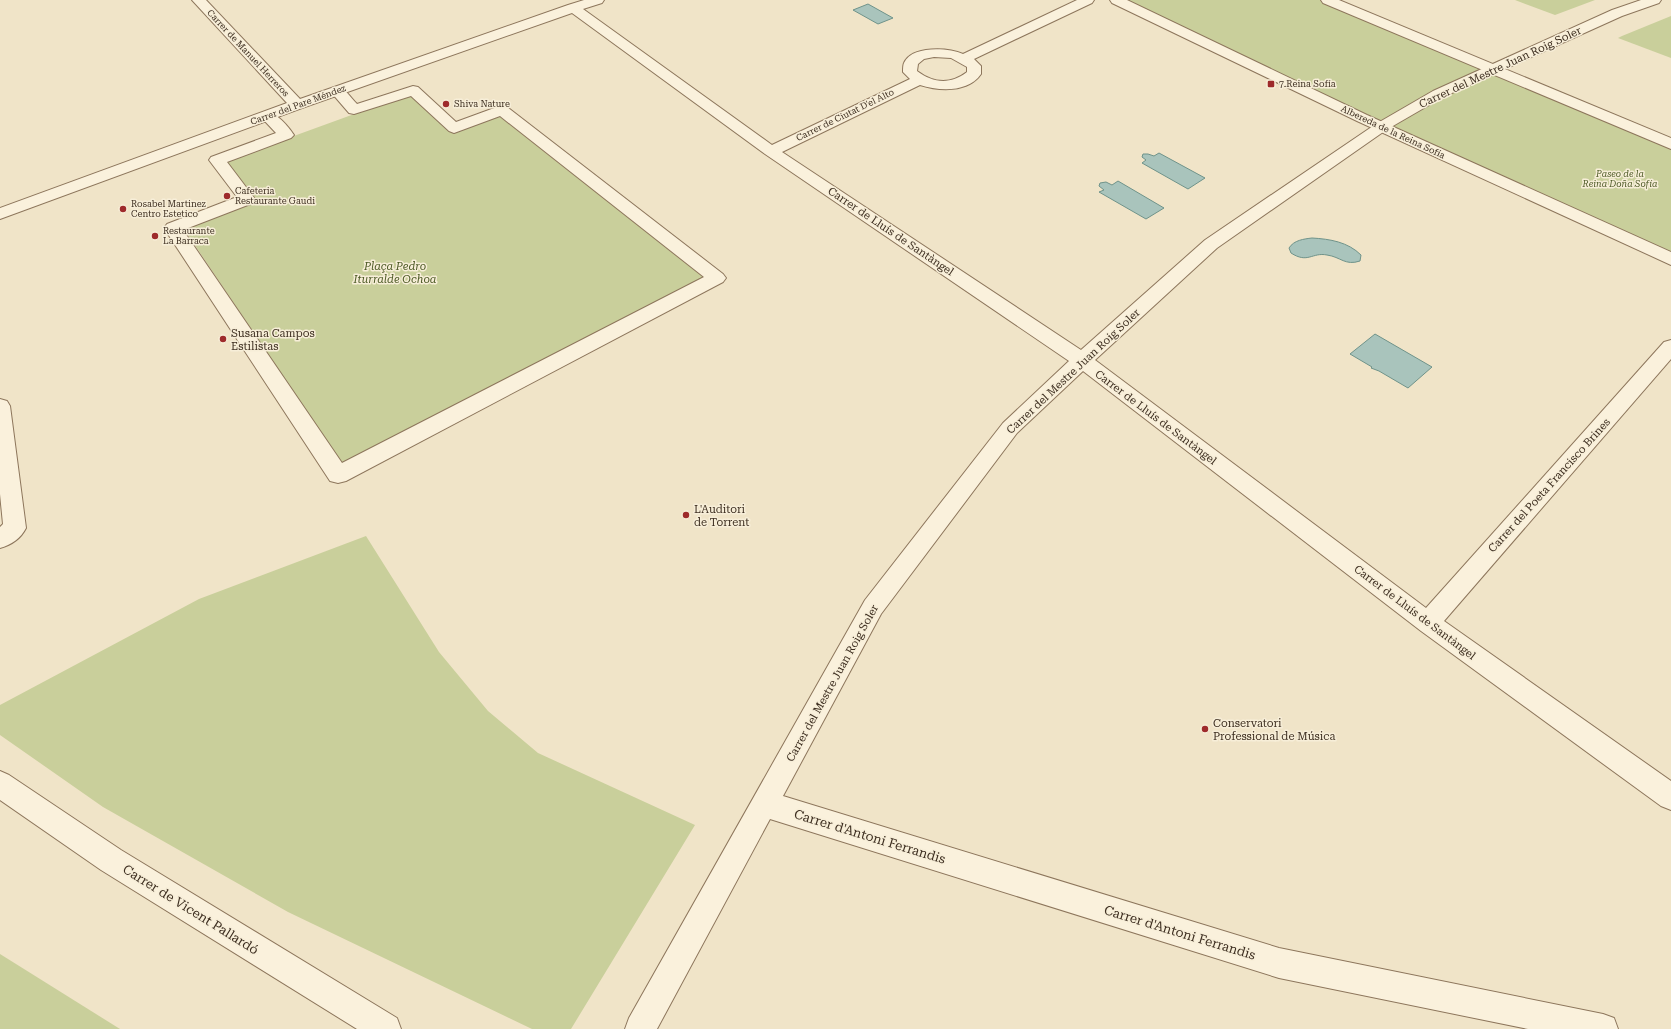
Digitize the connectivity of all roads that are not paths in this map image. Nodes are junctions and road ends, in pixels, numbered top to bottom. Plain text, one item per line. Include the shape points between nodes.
1 (198, 0) edge
2 (597, 0) edge
3 (1087, 0) edge
4 (1117, 0) edge
5 (1328, 0) edge
6 (1654, 0) edge
7 (573, 8) junction
8 (965, 58) junction
9 (1492, 69) junction
10 (919, 80) junction
11 (337, 91) junction
12 (297, 105) junction
13 (268, 116) junction
14 (1381, 127) junction
15 (1671, 144) edge
16 (772, 151) junction
17 (0, 214) edge
18 (1671, 259) edge
19 (1671, 347) edge
20 (1082, 360) junction
21 (0, 406) edge
22 (2, 430) edge
23 (0, 539) edge
24 (1429, 624) junction
25 (0, 784) edge
26 (1671, 797) edge
27 (764, 804) junction
28 (386, 1029) edge
29 (640, 1029) edge
30 (1603, 1029) edge

1 - 12 street, Carrer de Manuel Herreros
2 - 7 street, Carrer del Pare Méndez
3 - 8 street
4 - 14 street, Albereda de la Reina Sofía
5 - 9 street
6 - 9 street, Carrer del Mestre Juan Roig Soler via 1616,13
7 - 11 street, Carrer del Pare Méndez
7 - 16 street, Carrer de Lluís de Santàngel
8 - 10 street via 951,53 934,52 920,56 911,63 910,72
8 - 10 street via 974,66 974,74 965,82 933,85
9 - 14 street, Carrer del Mestre Juan Roig Soler via 1438,94
9 - 15 street
10 - 16 street, Carrer de Ciutat D'el Alto
11 - 12 street, Carrer del Pare Méndez
11 - 13 street via 354,110 413,90 454,128 502,110 717,278 338,475 173,228 247,199 217,160 286,135
12 - 13 street, Carrer del Pare Méndez
13 - 17 street, Carrer del Pare Méndez
14 - 18 street, Albereda de la Reina Sofía
14 - 20 street, Carrer del Mestre Juan Roig Soler via 1211,244
16 - 20 street, Carrer de Lluís de Santàngel
19 - 24 street, Carrer del Poeta Francisco Brines via 1437,611
20 - 24 street, Carrer de Lluís de Santàngel
20 - 27 street, Carrer del Mestre Juan Roig Soler via 1010,428 873,607
21 - 22 street
22 - 23 street via 15,528
24 - 26 street, Carrer de Lluís de Santàngel
25 - 28 street, Carrer de Vicent Pallardó via 111,860
27 - 29 street, Carrer del Mestre Juan Roig Soler
27 - 30 street, Carrer d'Antoni Ferrandis via 1279,963

